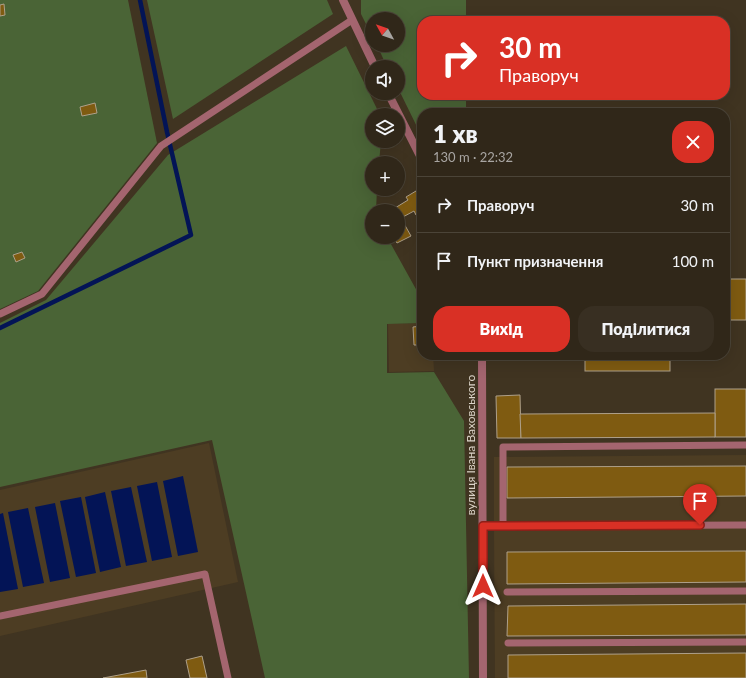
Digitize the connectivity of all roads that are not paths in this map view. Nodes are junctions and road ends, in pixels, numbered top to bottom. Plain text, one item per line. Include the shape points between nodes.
1 (343, 0) edge
2 (352, 20) junction
3 (372, 60) edge
4 (392, 100) edge
5 (417, 150) edge
6 (0, 314) edge
7 (482, 360) edge
8 (746, 445) edge
9 (746, 524) edge
10 (483, 526) junction
11 (503, 526) junction
12 (746, 591) edge
13 (507, 592) dead end
14 (0, 616) edge
15 (746, 642) edge
16 (508, 643) dead end
17 (228, 678) edge
18 (483, 678) edge

1 - 2 street
2 - 3 street
2 - 6 lane via 161,146 42,294
4 - 5 street
7 - 10 street, вулиця Івана Ваховського
8 - 11 lane via 503,447
9 - 11 lane
10 - 11 lane
10 - 18 street, вулиця Івана Ваховського
12 - 13 lane
14 - 17 lane via 205,574
15 - 16 lane

